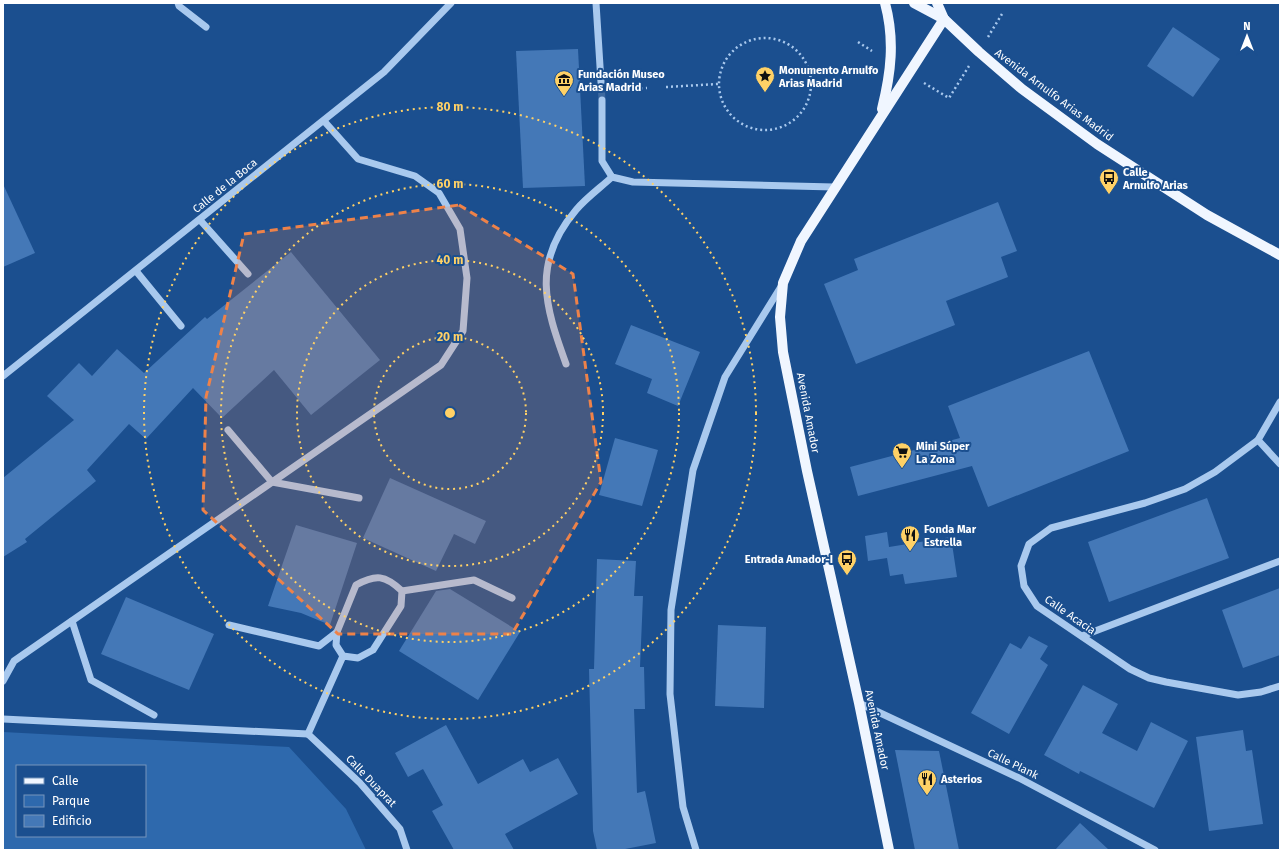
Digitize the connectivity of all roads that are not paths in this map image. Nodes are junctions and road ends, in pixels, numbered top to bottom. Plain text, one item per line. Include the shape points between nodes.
1 (178, 3) edge
2 (451, 3) edge
3 (596, 3) edge
4 (885, 3) edge
5 (914, 3) edge
6 (937, 3) edge
7 (944, 19) junction
8 (206, 26) dead end
9 (601, 82) tunnel mouth
10 (602, 100) tunnel mouth
11 (881, 115) junction
12 (324, 121) junction
13 (612, 178) junction
14 (834, 187) junction
15 (200, 220) junction
16 (1280, 255) edge
17 (136, 271) junction
18 (248, 274) dead end
19 (783, 283) junction
20 (181, 326) dead end
21 (566, 364) dead end
22 (3, 376) edge
23 (1280, 402) edge
24 (228, 430) dead end
25 (1258, 440) junction
26 (1280, 464) edge
27 (272, 482) junction
28 (359, 498) dead end
29 (1280, 561) edge
30 (402, 590) junction
31 (512, 598) dead end
32 (72, 621) junction
33 (229, 625) dead end
34 (337, 632) junction
35 (1082, 636) junction
36 (343, 656) junction
37 (3, 681) edge
38 (1280, 686) edge
39 (859, 703) junction
40 (154, 715) dead end
41 (3, 719) edge
42 (308, 734) junction
43 (407, 850) edge
44 (696, 850) edge
45 (889, 850) edge
46 (1156, 850) edge

1 - 8 street
2 - 12 street, Calle de la Boca via 384,72
3 - 9 street
4 - 11 main road via 892,50
5 - 7 main road, Avenida Arnulfo Arias Madrid
6 - 7 main road, Avenida Arnulfo Arias Madrid
7 - 11 main road, Avenida Amador
7 - 16 main road, Avenida Arnulfo Arias Madrid via 1022,89 1091,140 1207,215
10 - 13 street via 602,161
11 - 14 main road, Avenida Amador
12 - 15 street, Calle de la Boca
12 - 27 street via 358,159 415,176 439,193 460,229 467,278 463,330 440,365
13 - 14 street via 633,182
13 - 21 street via 576,210 551,248 545,285 551,323
14 - 19 main road, Avenida Amador via 801,241
15 - 17 street, Calle de la Boca
15 - 18 street
17 - 20 street
17 - 22 street, Calle de la Boca
19 - 39 main road, Avenida Amador via 780,317 783,352
19 - 44 street via 725,377 696,463 671,610 670,694 683,807
23 - 25 street
24 - 27 street
25 - 26 street
25 - 35 street, Calle Acacia via 1186,490 1051,528 1029,544 1021,566 1024,586 1037,606
27 - 28 street
27 - 32 street
29 - 35 street
30 - 31 street via 474,580
30 - 34 street via 390,580 370,577 356,585
30 - 36 street via 401,606 373,650 358,658
32 - 37 street via 14,661
32 - 40 street via 91,680
33 - 34 street via 319,646
34 - 36 street via 336,645
35 - 38 street, Calle Acacia via 1130,669 1149,678 1238,695
36 - 42 street
39 - 45 main road, Avenida Amador
39 - 46 street, Calle Plank via 1019,778
41 - 42 street
42 - 43 street, Calle Duaprat via 360,783 400,829

